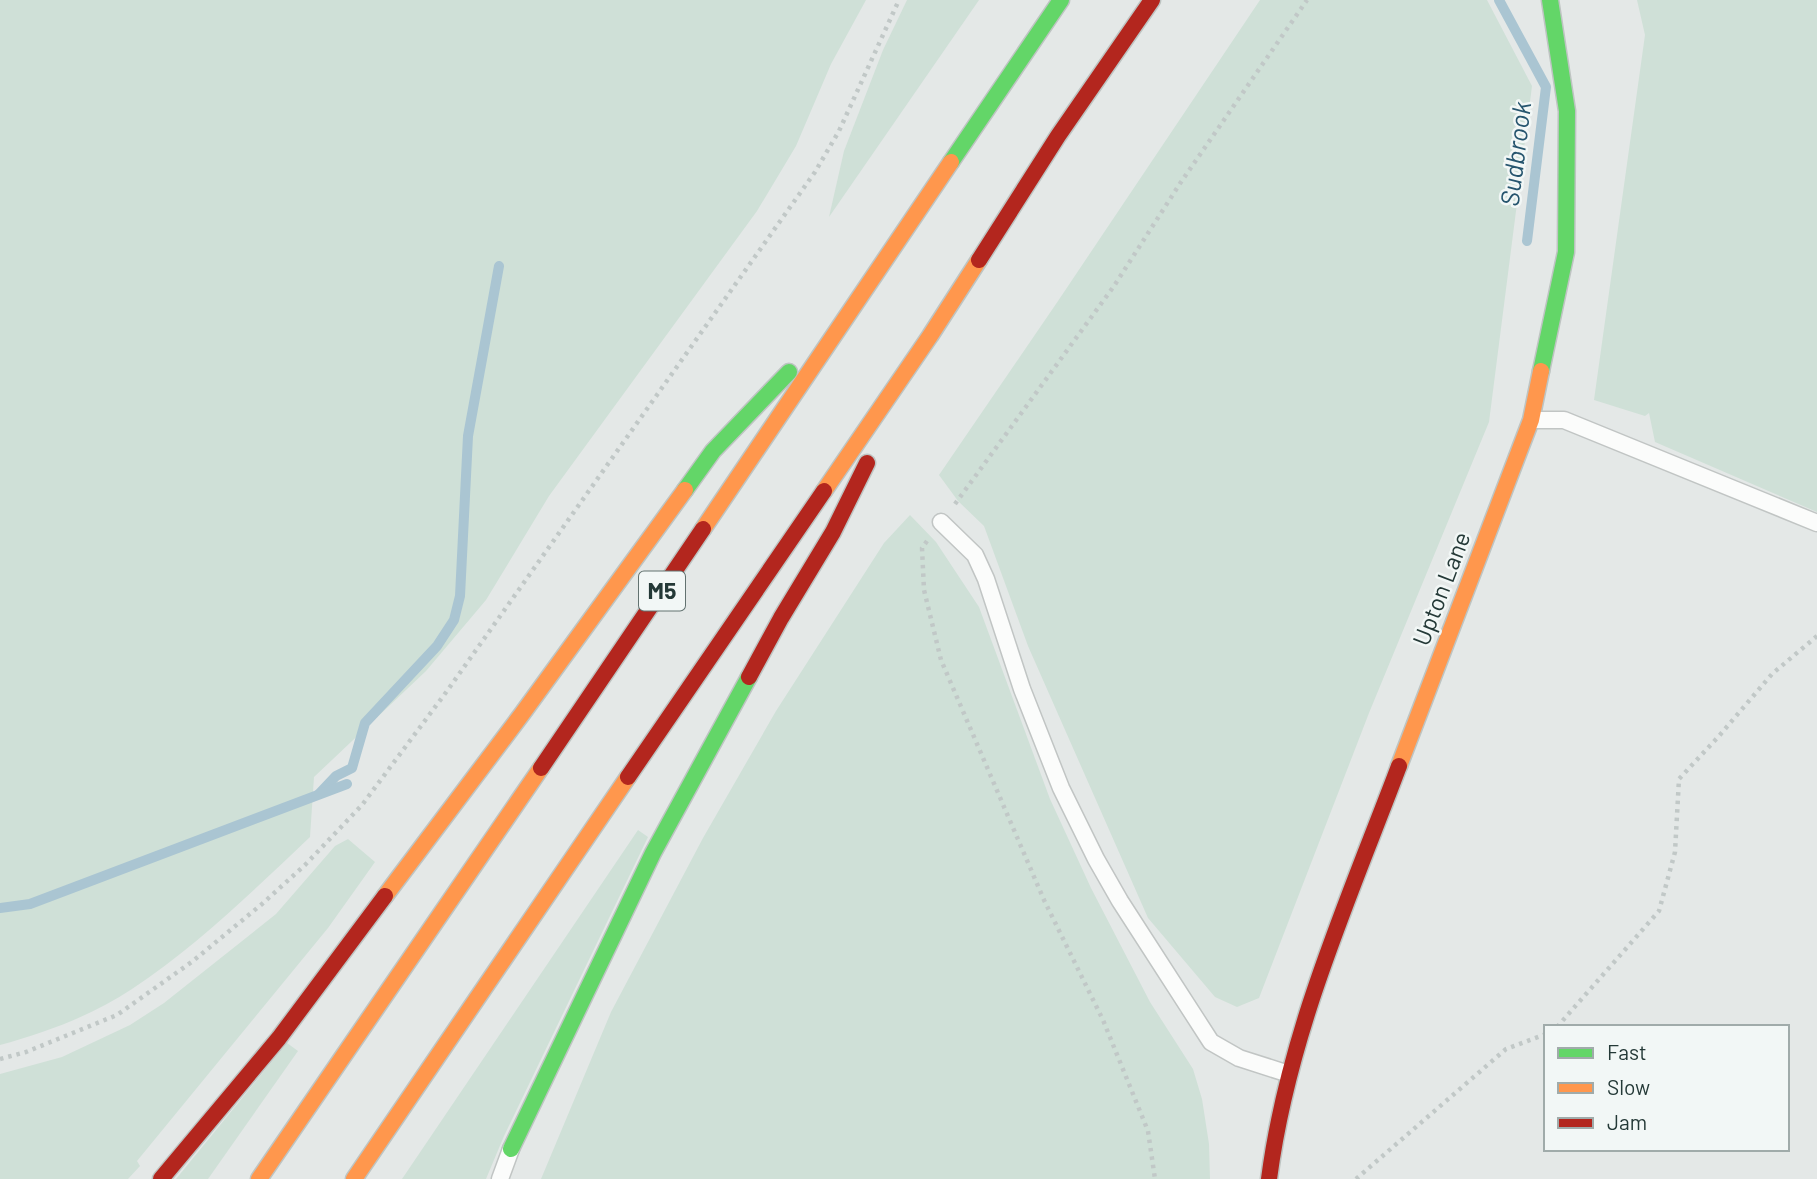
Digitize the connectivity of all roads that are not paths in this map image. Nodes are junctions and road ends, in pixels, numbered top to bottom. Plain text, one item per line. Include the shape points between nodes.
1 (1061, 0) edge
2 (1152, 0) edge
3 (1550, 0) edge
4 (864, 293) junction
5 (930, 336) junction
6 (1531, 420) junction
7 (941, 522) road end
8 (1817, 523) edge
9 (1289, 1074) junction
10 (511, 1149) joint
11 (161, 1179) edge
12 (259, 1179) edge
13 (354, 1179) edge
14 (500, 1179) edge
15 (1269, 1179) edge

1 - 4 main road, M5
2 - 5 main road
3 - 6 main road, Upton Lane via 1567,111 1566,252
4 - 11 main road, M5 via 713,451 279,1038
4 - 12 main road, M5
5 - 10 main road via 833,532 653,853
5 - 13 main road
6 - 8 lane via 1564,419
6 - 9 main road, Upton Lane via 1309,1002
7 - 9 lane via 975,555 1061,788 1120,901 1211,1042 1239,1058
9 - 15 main road, Upton Lane
10 - 14 lane

